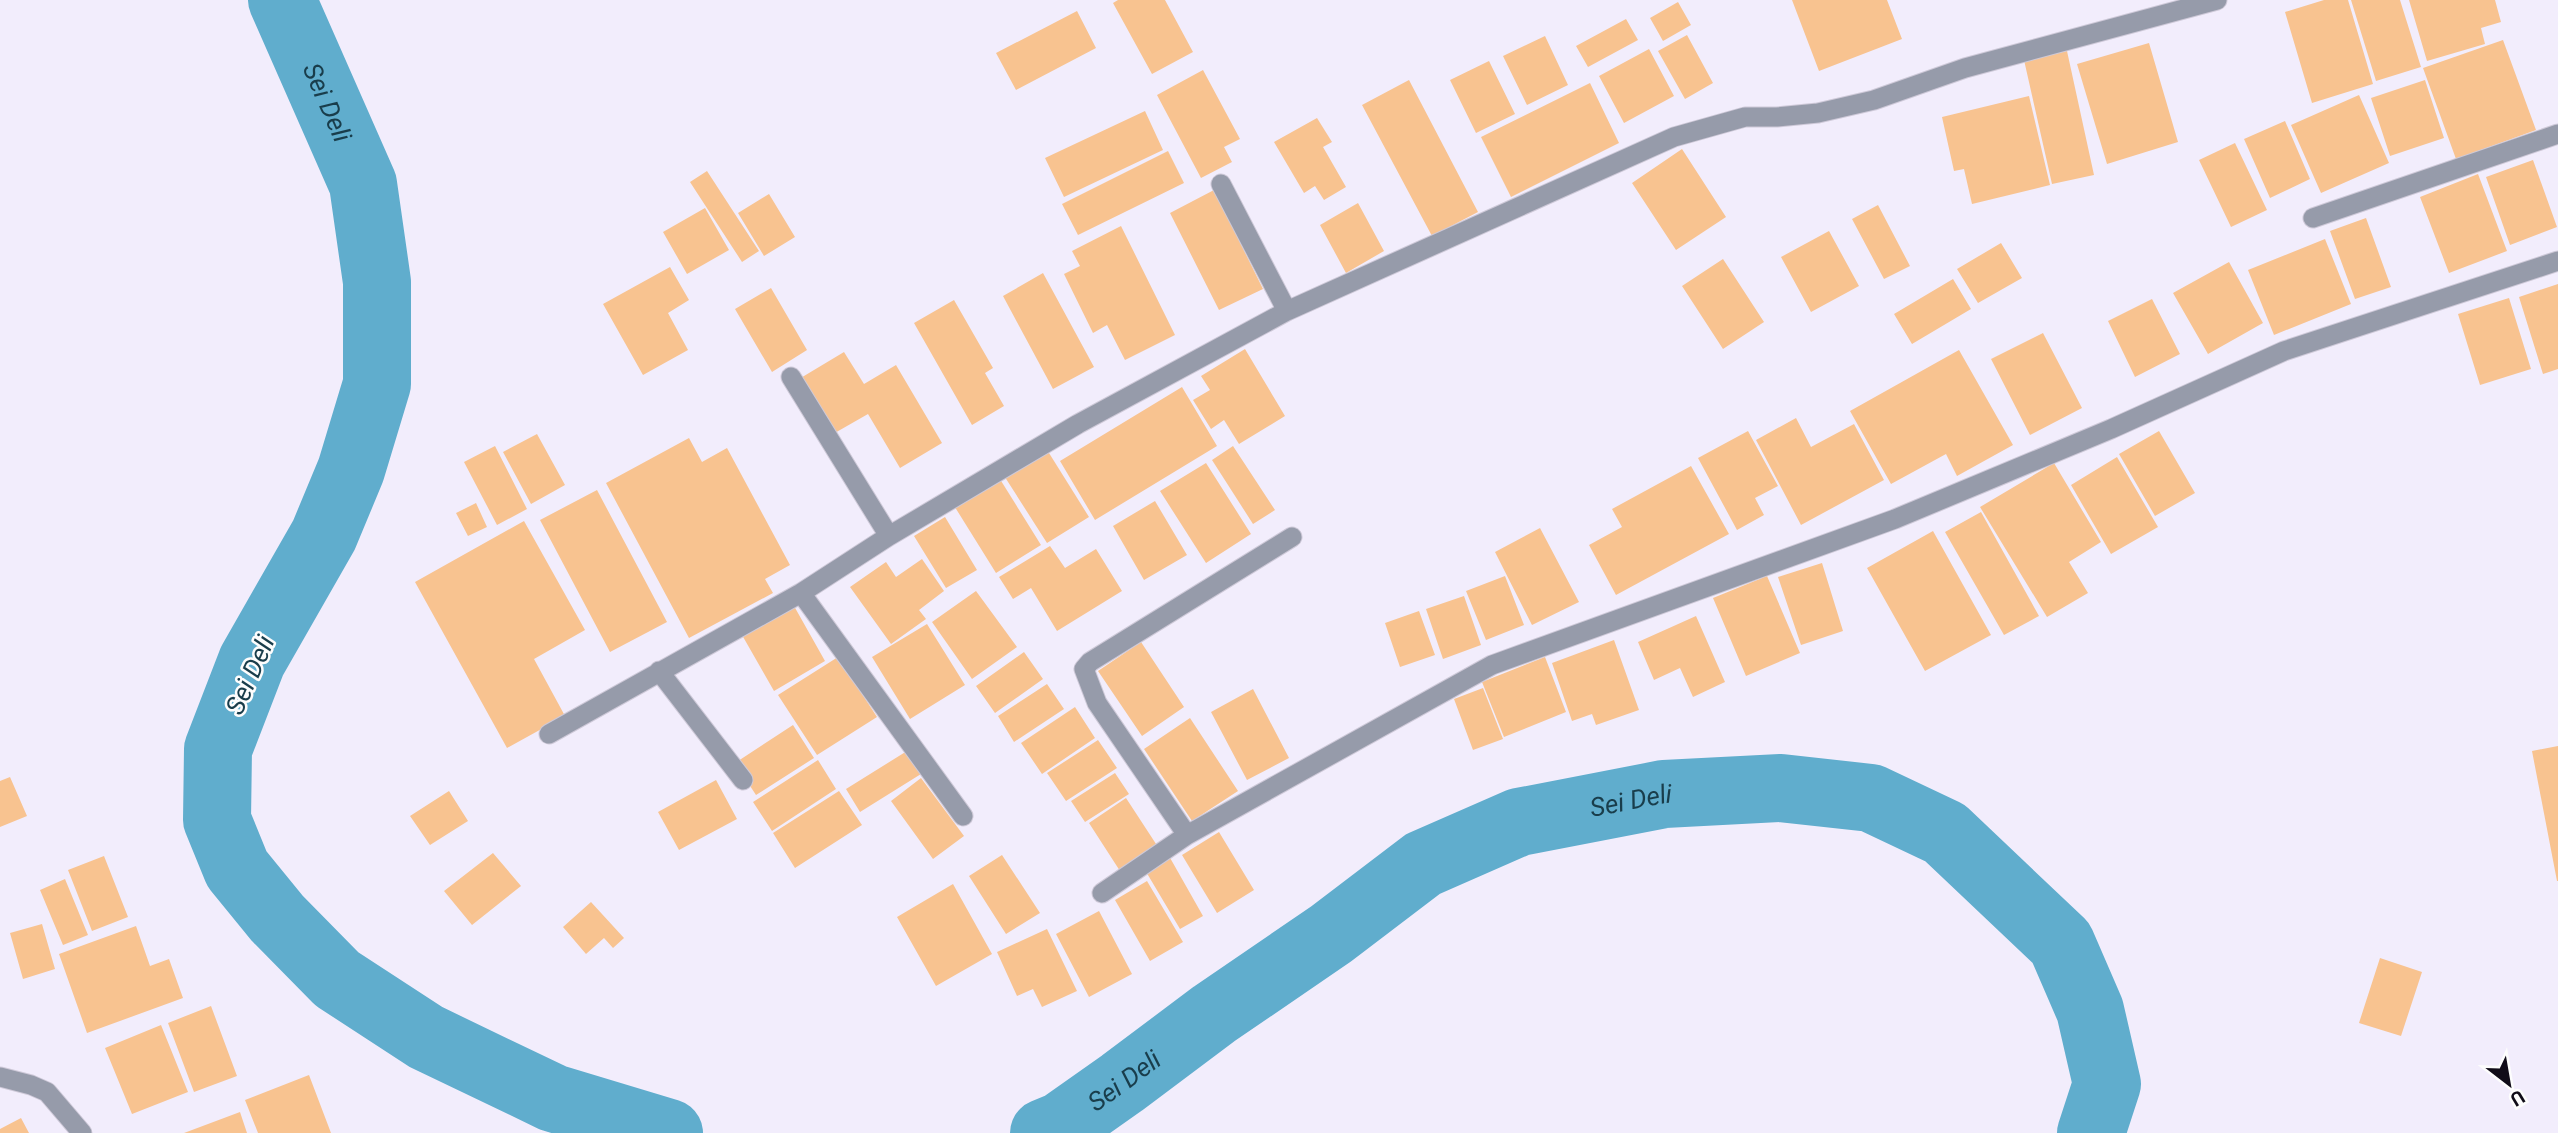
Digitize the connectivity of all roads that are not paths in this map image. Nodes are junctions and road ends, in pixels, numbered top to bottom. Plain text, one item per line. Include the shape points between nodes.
1 (2217, 0) edge
2 (2558, 134) edge
3 (1221, 184) dead end
4 (2312, 218) dead end
5 (2558, 261) edge
6 (1287, 311) junction
7 (791, 377) dead end
8 (889, 536) junction
9 (1292, 537) dead end
10 (801, 593) junction
11 (659, 671) junction
12 (549, 734) dead end
13 (743, 780) dead end
14 (963, 816) dead end
15 (1187, 835) junction
16 (1102, 893) dead end
17 (0, 1077) edge
18 (82, 1133) edge

1 - 6 street via 1965,68 1874,100 1818,113 1745,117 1674,137
2 - 4 street
3 - 6 street
5 - 15 street via 2284,351 1895,519 1492,666
6 - 8 street via 1078,424
7 - 8 street
8 - 10 street
9 - 15 street via 1084,669 1097,703
10 - 11 street
10 - 14 street
11 - 12 street
11 - 13 street
15 - 16 street
17 - 18 street via 47,1092

